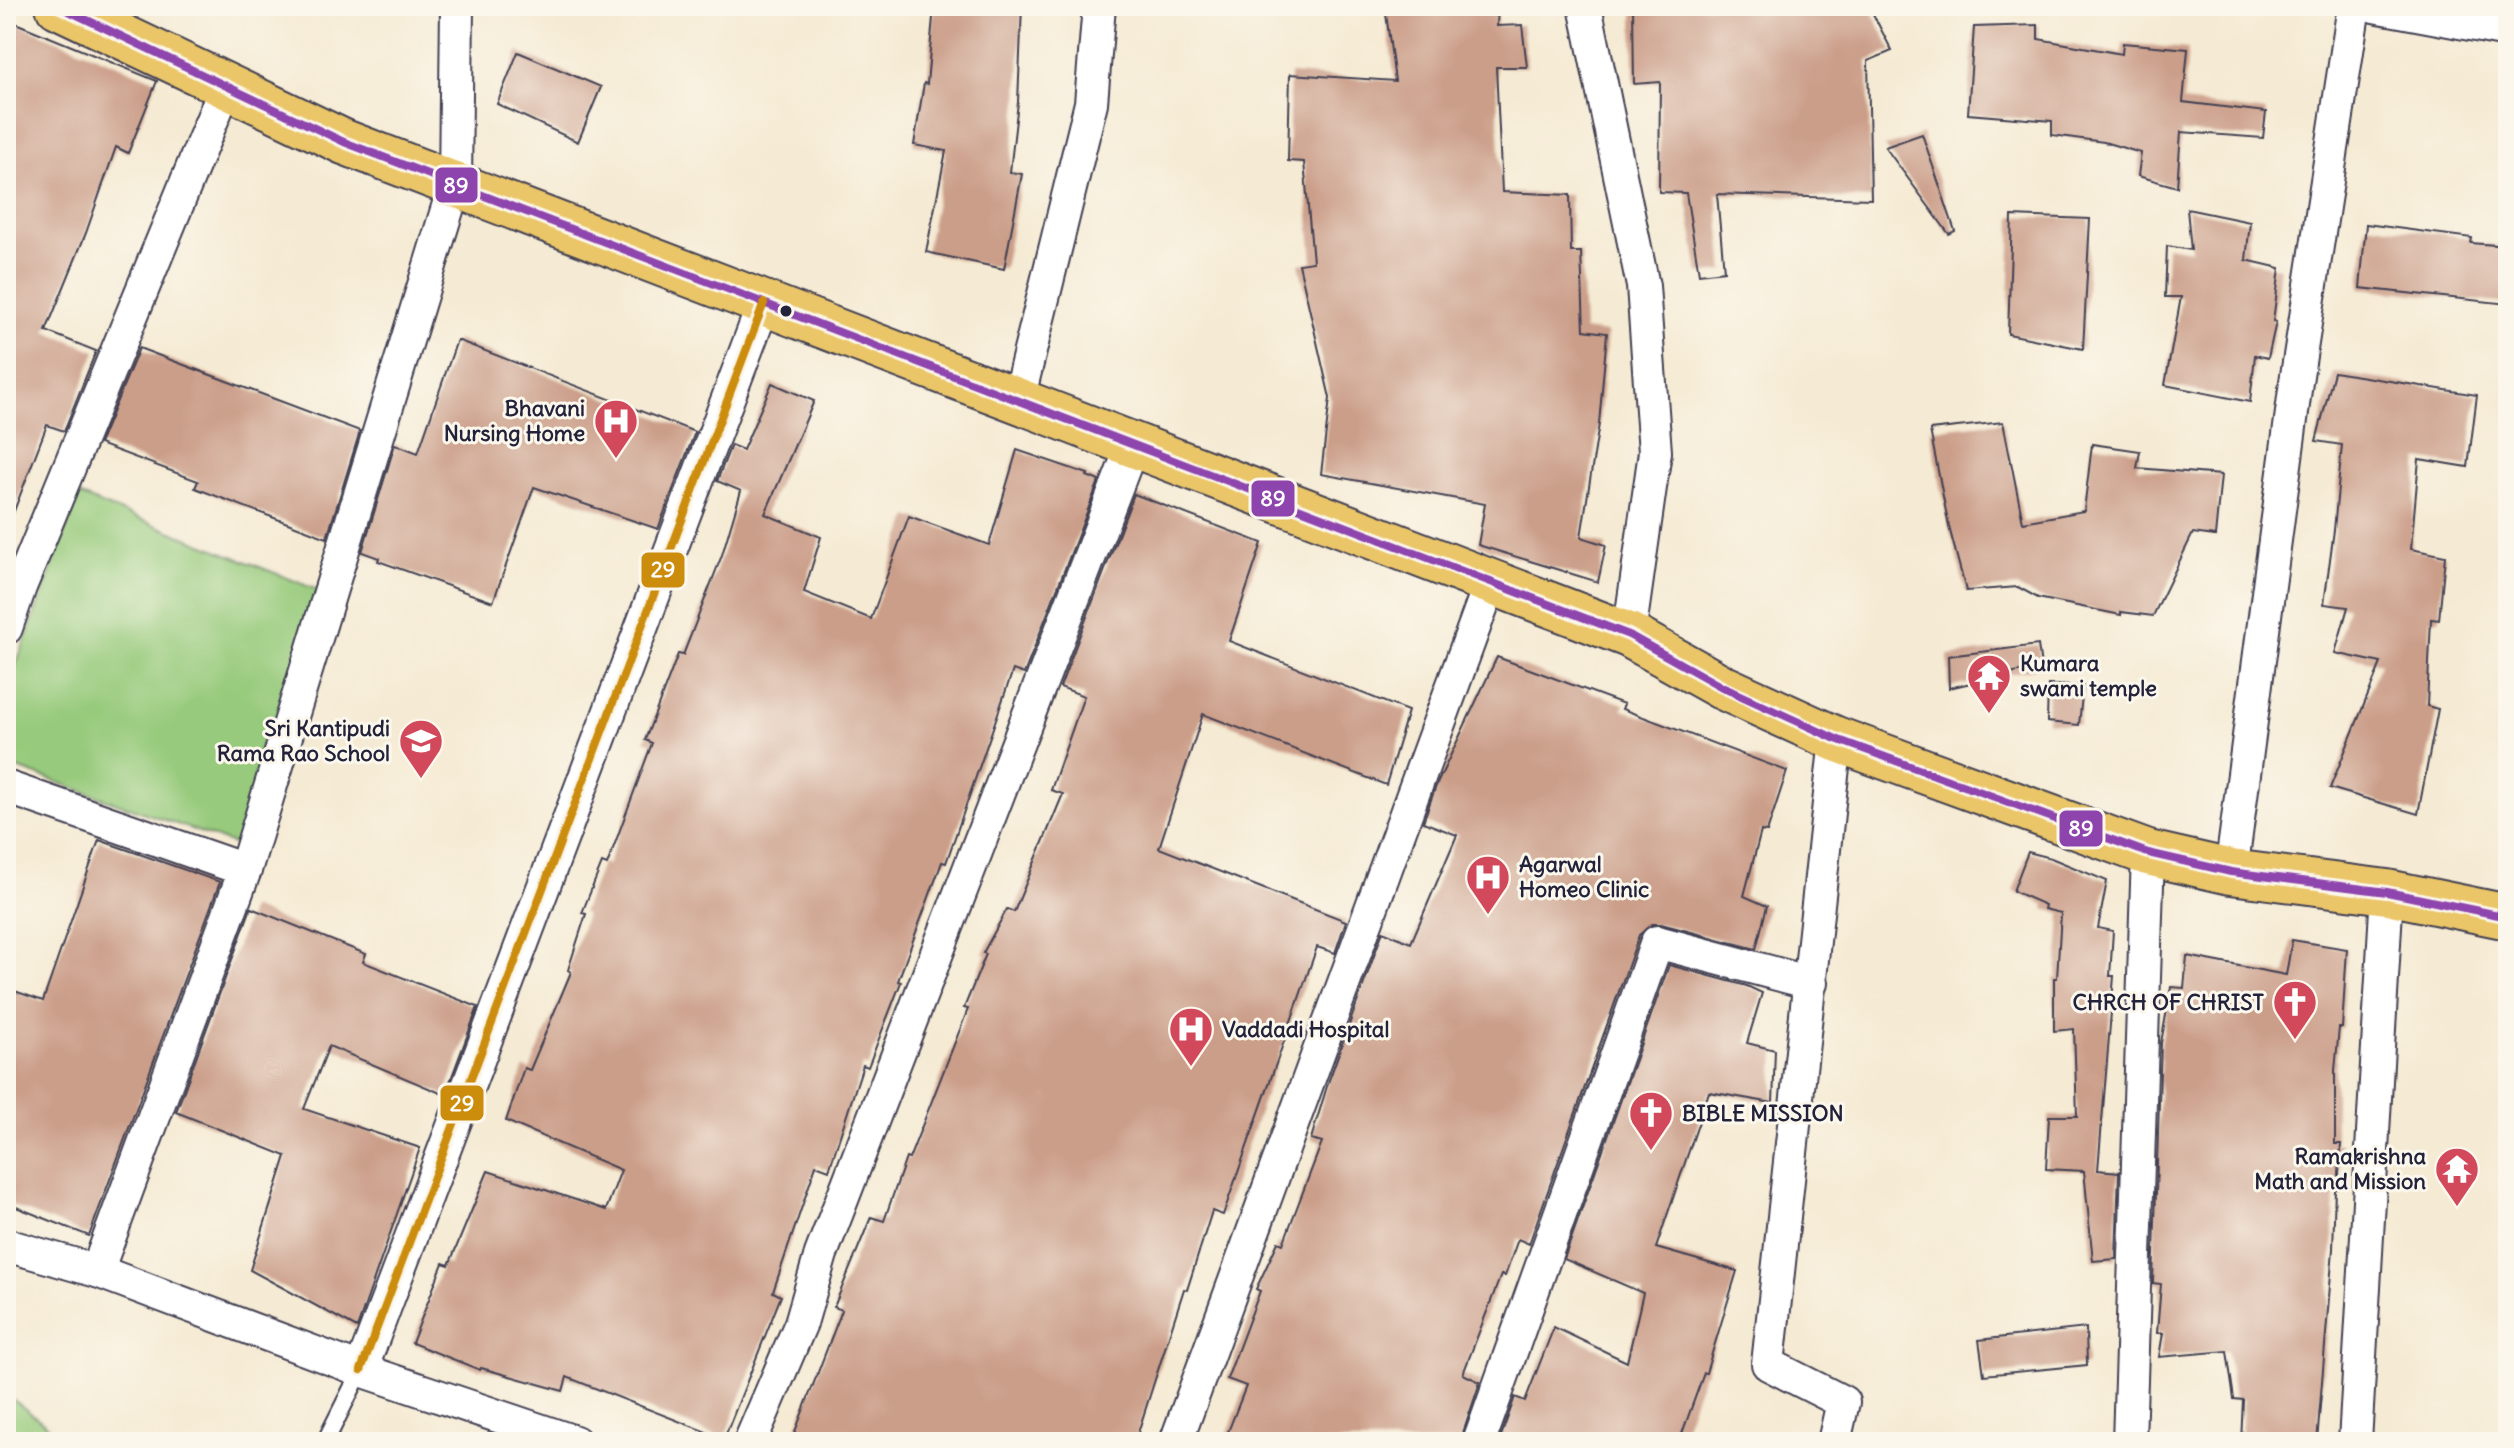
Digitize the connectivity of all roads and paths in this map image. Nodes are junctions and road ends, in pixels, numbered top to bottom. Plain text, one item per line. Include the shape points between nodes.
1 (58, 6) edge
2 (457, 6) edge
3 (1099, 6) edge
4 (1585, 6) edge
5 (2354, 6) edge
6 (2374, 6) edge
7 (2508, 31) edge
8 (226, 86) junction
9 (455, 184) junction
10 (764, 303) junction
11 (1018, 400) junction
12 (1133, 444) junction
13 (1491, 581) junction
14 (6, 628) edge
15 (1629, 635) junction
16 (1836, 739) junction
17 (6, 787) edge
18 (2148, 853) junction
19 (245, 870) junction
20 (2231, 872) junction
21 (2387, 892) junction
22 (2508, 917) edge
23 (1811, 983) junction
24 (6, 1245) edge
25 (97, 1271) junction
26 (361, 1370) junction
27 (325, 1442) edge
28 (575, 1442) edge
29 (750, 1442) edge
30 (1176, 1442) edge
31 (1479, 1442) edge
32 (1834, 1442) edge
33 (2129, 1442) edge
34 (2355, 1442) edge

1 - 8 main road
2 - 9 street
3 - 11 street via 1091,103
4 - 15 street via 1643,286 1655,452
5 - 20 street via 2296,382
6 - 7 street
8 - 9 main road via 344,142
8 - 14 street
9 - 10 main road
9 - 19 street
10 - 11 main road
10 - 26 street
11 - 12 main road
12 - 13 main road
12 - 29 street via 821,1254 801,1323
13 - 15 main road
13 - 30 street
15 - 16 main road via 1722,687
16 - 18 main road
16 - 23 street
17 - 19 street
18 - 20 main road
18 - 33 street
19 - 25 street
20 - 21 main road
21 - 22 main road
21 - 34 street
23 - 31 street via 1657,942
23 - 32 street via 1768,1364 1843,1402
24 - 25 street
25 - 26 street
26 - 27 lane
26 - 28 street

